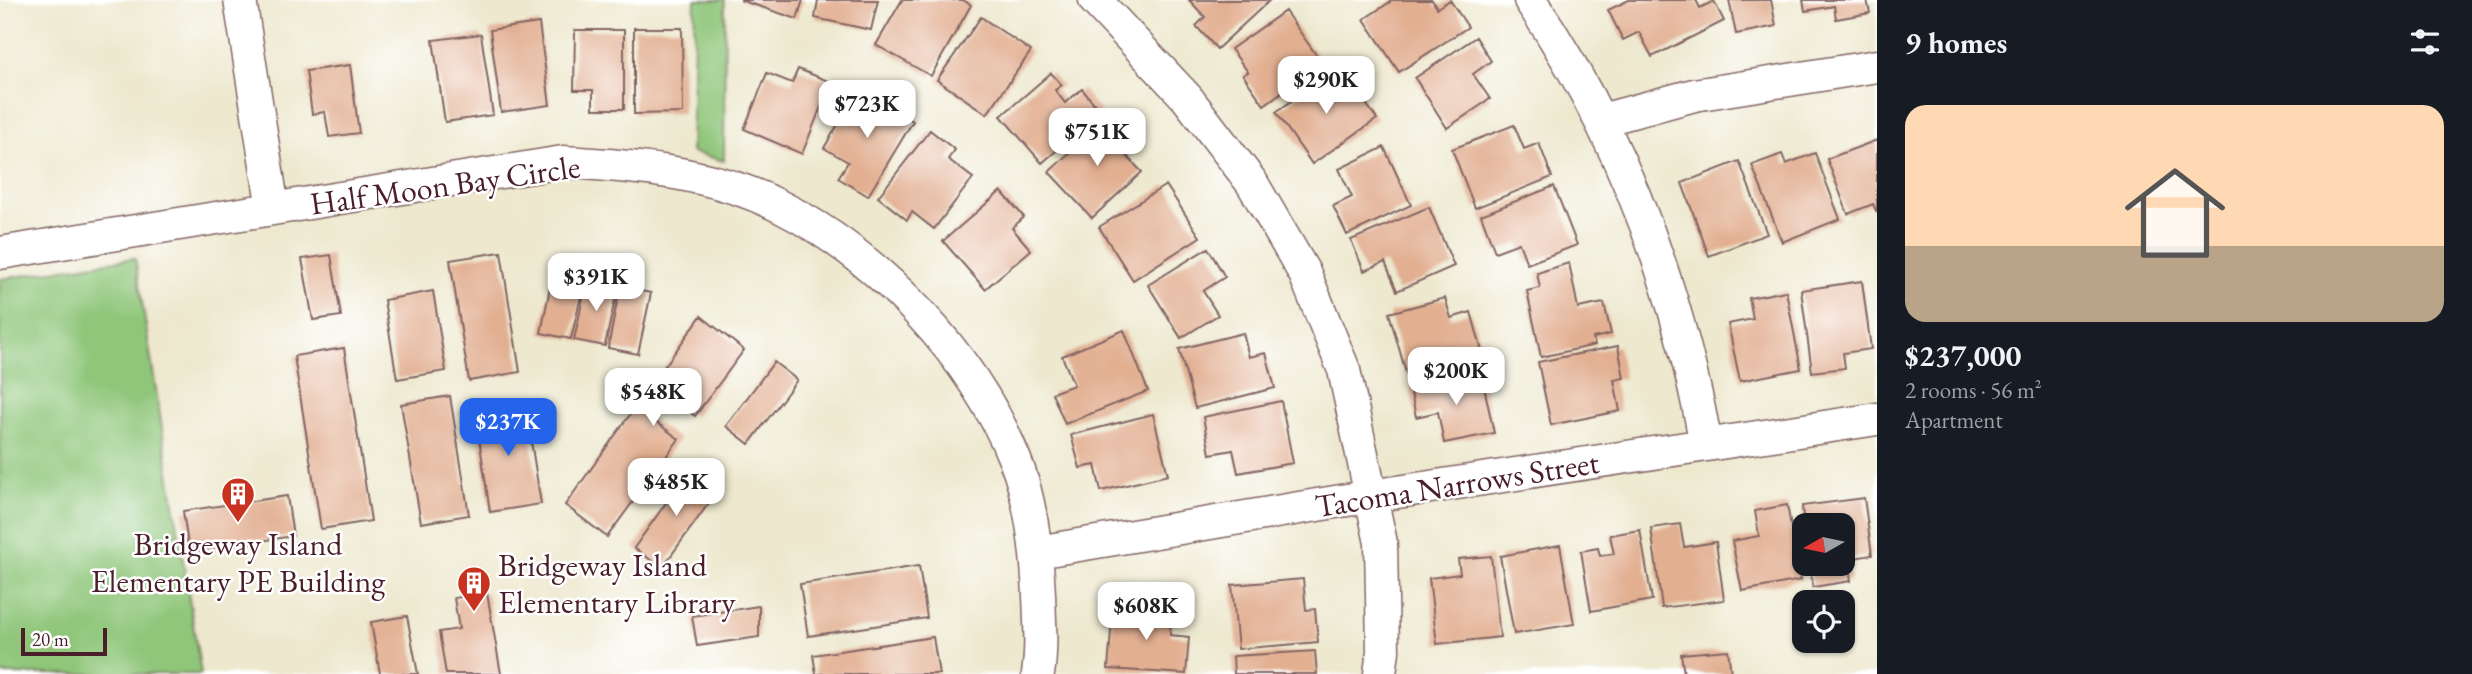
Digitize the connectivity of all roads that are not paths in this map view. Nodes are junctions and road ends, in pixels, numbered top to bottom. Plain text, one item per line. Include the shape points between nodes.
1 (240, 0) edge
2 (1530, 0) edge
3 (1099, 1) edge
4 (1877, 66) edge
5 (1602, 120) junction
6 (273, 209) junction
7 (0, 253) edge
8 (1877, 419) edge
9 (1706, 445) junction
10 (1371, 496) junction
11 (1037, 552) junction
12 (1038, 674) edge
13 (1380, 674) edge

1 - 6 street
2 - 5 street
3 - 10 street via 1195,109 1252,183 1305,274 1344,370
4 - 5 street via 1694,95
5 - 9 street via 1643,214 1676,308
6 - 7 street, Half Moon Bay Circle
6 - 11 street, Half Moon Bay Circle via 563,162 635,166 713,181 778,206 846,248 921,313 980,390 1016,461
8 - 9 street, Tacoma Narrows Street
9 - 10 street, Tacoma Narrows Street
10 - 11 street, Tacoma Narrows Street
10 - 13 street via 1381,542
11 - 12 street, Half Moon Bay Circle via 1042,653

